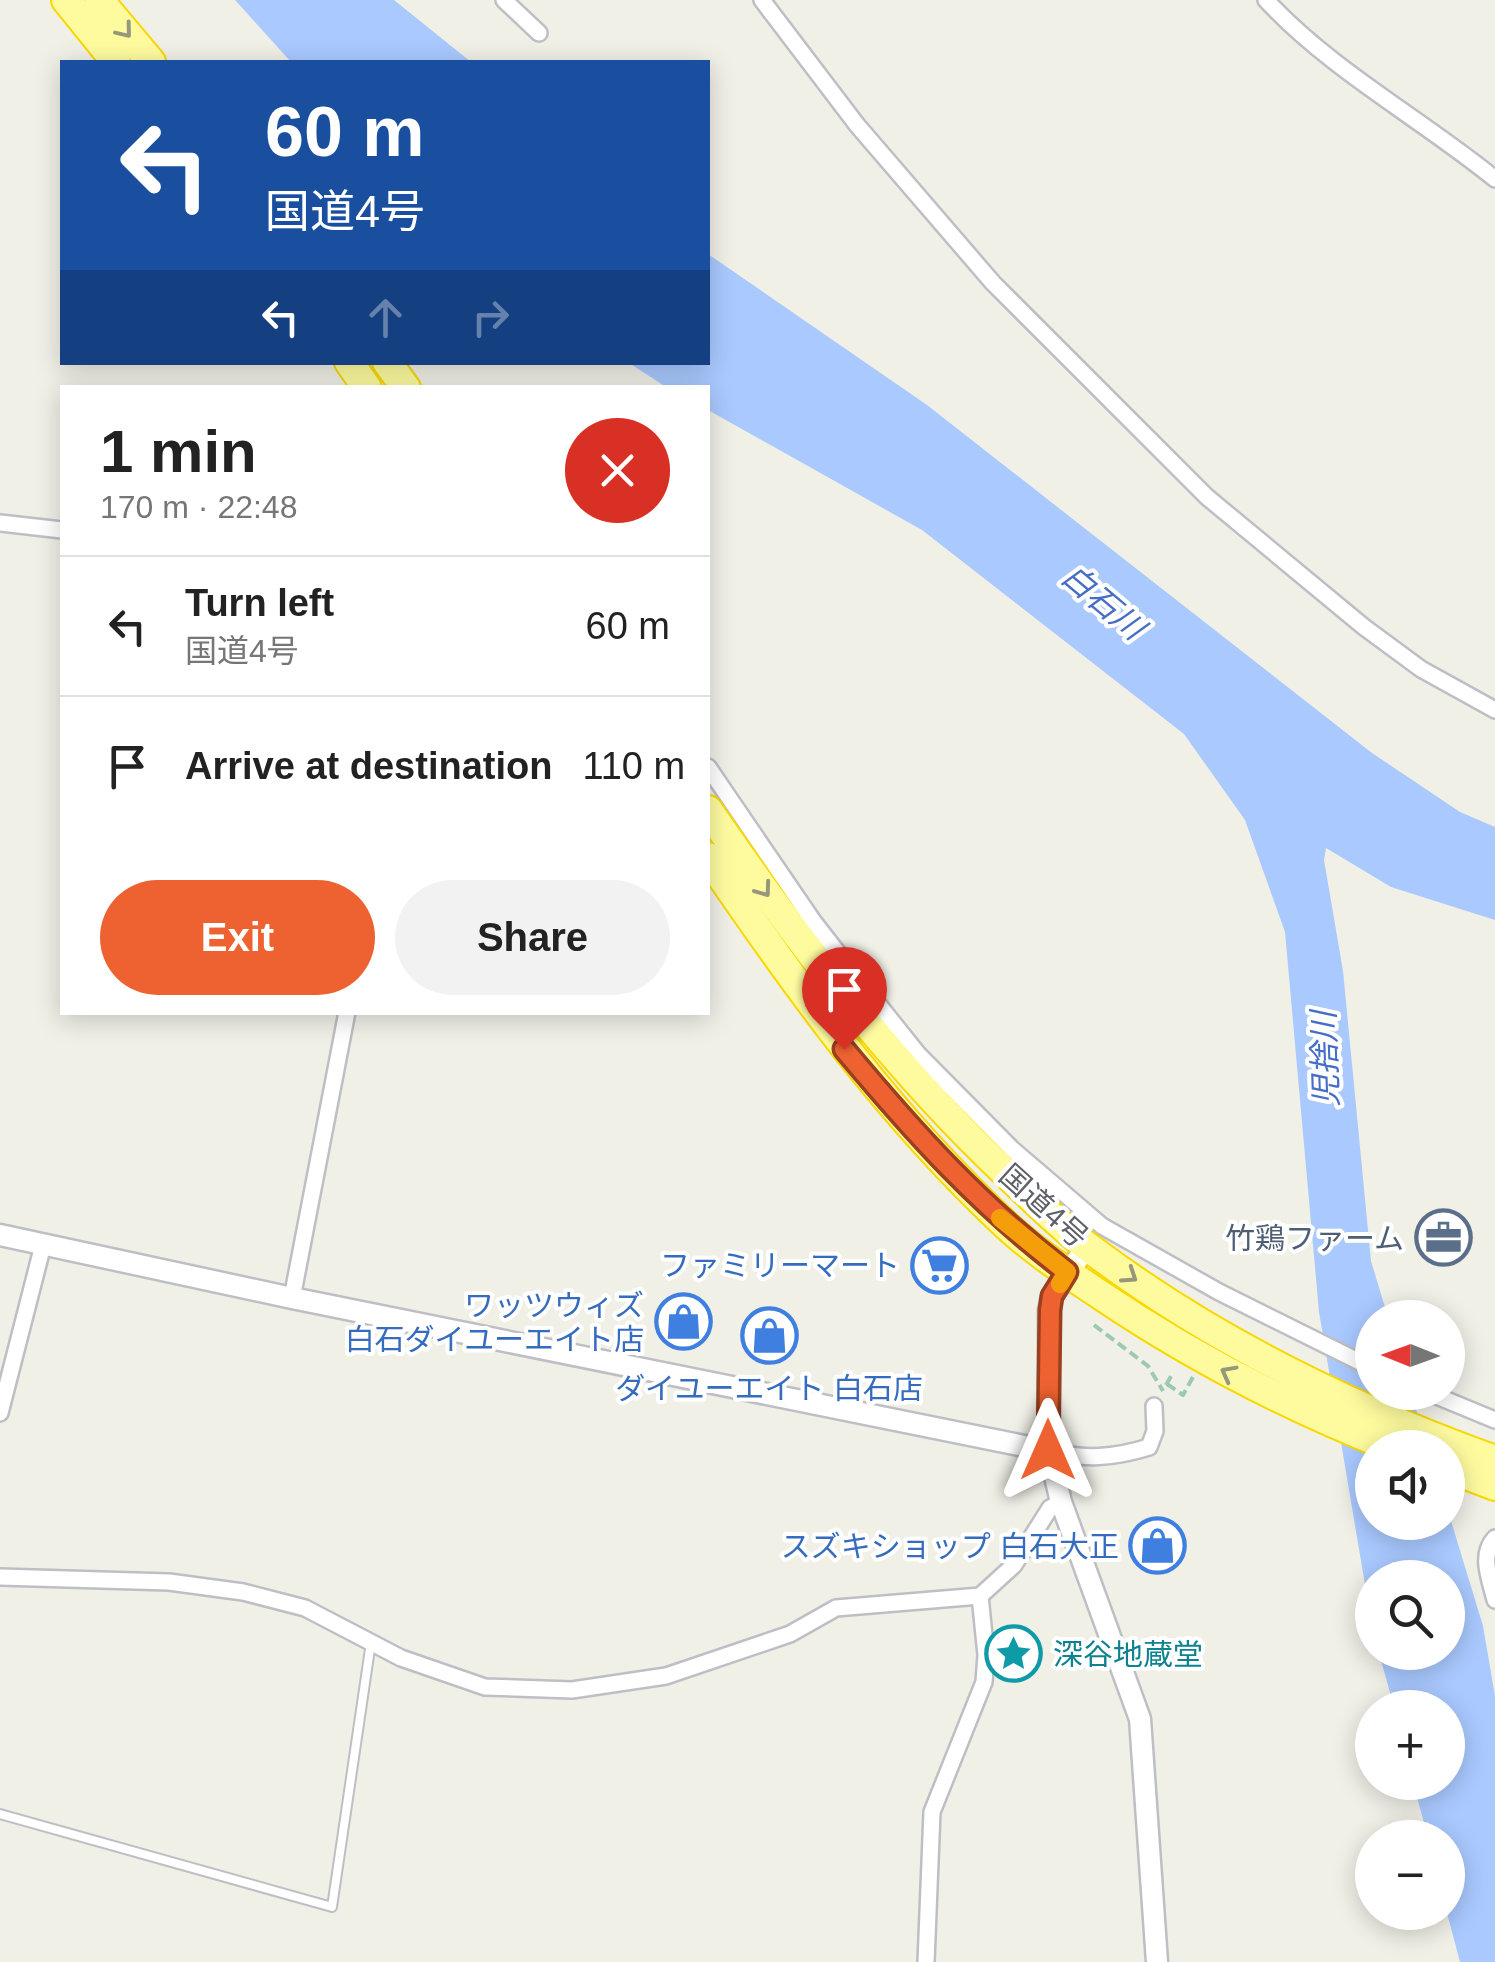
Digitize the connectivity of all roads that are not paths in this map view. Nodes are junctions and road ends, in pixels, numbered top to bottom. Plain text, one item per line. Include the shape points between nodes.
1 (66, 0) edge
2 (100, 0) edge
3 (504, 0) edge
4 (762, 0) edge
5 (1266, 0) edge
6 (539, 33) dead end
7 (114, 60) edge
8 (148, 60) edge
9 (1495, 180) edge
10 (388, 365) edge
11 (404, 385) edge
12 (0, 523) edge
13 (60, 530) edge
14 (1495, 710) edge
15 (710, 771) edge
16 (710, 813) edge
17 (710, 860) edge
18 (346, 1015) edge
19 (0, 1235) edge
20 (42, 1245) junction
21 (1087, 1246) junction
22 (1067, 1272) junction
23 (292, 1298) junction
24 (1355, 1360) edge
25 (1154, 1406) dead end
26 (1465, 1409) edge
27 (0, 1413) edge
28 (1495, 1420) edge
29 (1355, 1432) edge
30 (1048, 1450) junction
31 (1495, 1460) edge
32 (1465, 1475) edge
33 (1495, 1486) edge
34 (1062, 1502) junction
35 (1495, 1538) edge
36 (0, 1577) edge
37 (980, 1596) junction
38 (1495, 1600) edge
39 (371, 1642) junction
40 (0, 1814) edge
41 (926, 1962) edge
42 (1157, 1962) edge

1 - 7 highway
2 -> 8 highway
3 - 6 street
4 - 14 street via 992,283 1206,497 1364,627
5 - 9 street via 1340,66
10 - 11 highway
12 - 13 street
15 - 24 street via 870,994 999,1137 1102,1226
16 -> 21 highway, 国道4号 via 876,1035 984,1152
17 - 22 highway, 国道4号 via 813,1008 910,1129 1010,1229
18 - 23 street
19 - 20 street
20 - 23 street
20 - 27 street
21 - 22 street
21 -> 31 highway, 国道4号 via 1236,1344 1314,1386
29 -> 22 highway, 国道4号 via 1185,1351
22 - 30 street via 1050,1310
23 - 30 street
25 - 30 street via 1149,1447 1078,1458
26 - 28 street
30 - 34 street
32 - 33 highway
34 - 37 street via 1050,1508 1014,1565
34 - 42 street via 1140,1719
35 - 38 street via 1486,1556
36 - 39 street via 169,1582 243,1592 305,1608
37 - 39 street via 836,1608 790,1634 666,1676 572,1690 485,1688
37 - 41 street via 984,1682 932,1812
39 - 40 lane via 332,1907

